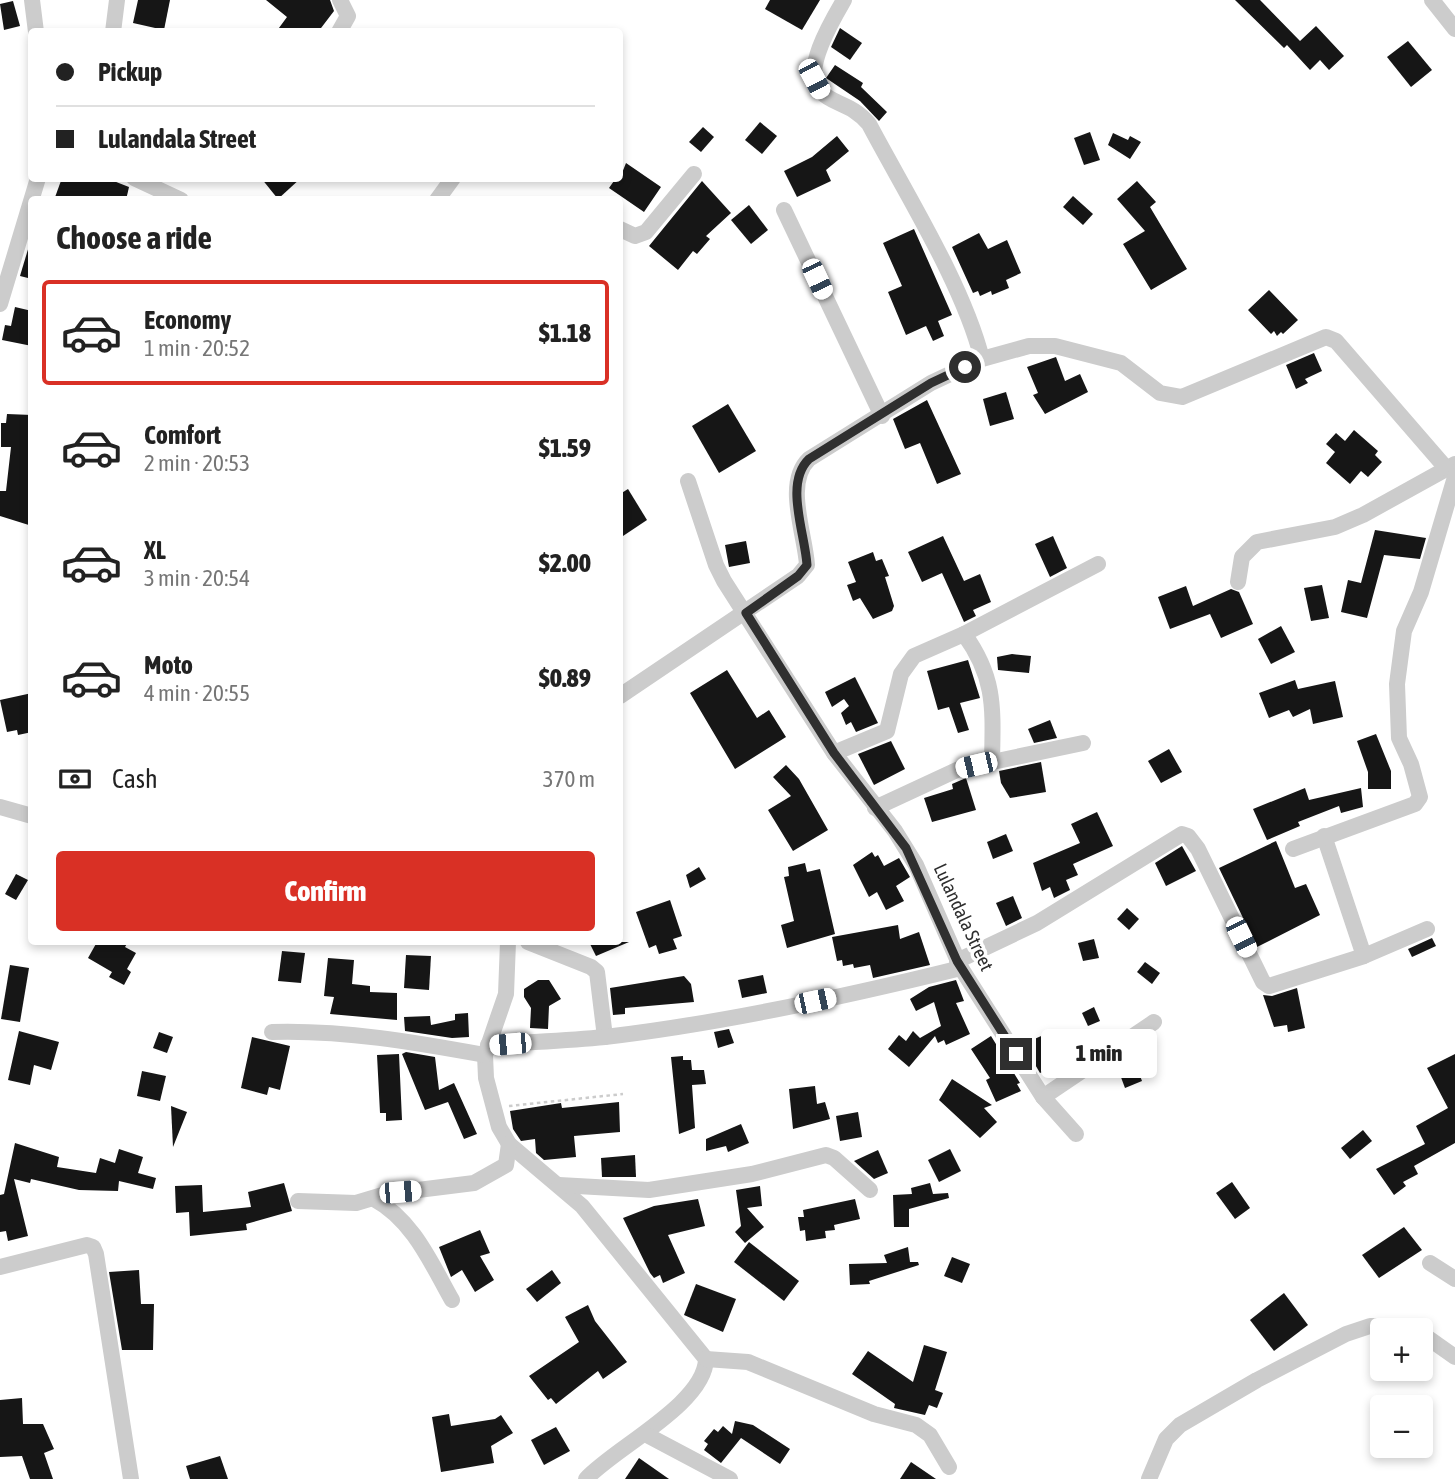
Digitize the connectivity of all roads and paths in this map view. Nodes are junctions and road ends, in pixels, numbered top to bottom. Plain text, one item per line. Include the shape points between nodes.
1 (32, 0) edge
2 (117, 0) edge
3 (340, 0) edge
4 (844, 0) edge
5 (1432, 0) edge
6 (36, 28) edge
7 (114, 28) edge
8 (341, 28) edge
9 (1455, 29) edge
10 (694, 174) dead end
11 (143, 182) edge
12 (172, 196) edge
13 (784, 210) dead end
14 (28, 211) edge
15 (623, 230) edge
16 (0, 304) edge
17 (982, 359) junction
18 (883, 416) junction
19 (1452, 470) edge
20 (688, 481) dead end
21 (1098, 564) dead end
22 (1238, 582) dead end
23 (746, 613) junction
24 (964, 634) junction
25 (623, 693) edge
26 (1083, 743) dead end
27 (834, 753) junction
28 (992, 762) junction
29 (0, 807) edge
30 (875, 808) junction
31 (28, 815) edge
32 (1324, 836) junction
33 (1293, 849) dead end
34 (1427, 929) dead end
35 (509, 945) edge
36 (536, 945) edge
37 (1364, 956) junction
38 (959, 964) junction
39 (1154, 1022) dead end
40 (272, 1032) dead end
41 (605, 1037) junction
42 (486, 1050) junction
43 (623, 1094) dead end
44 (1043, 1097) junction
45 (492, 1108) junction
46 (1076, 1133) dead end
47 (509, 1144) junction
48 (559, 1185) junction
49 (870, 1190) dead end
50 (374, 1199) junction
51 (298, 1200) dead end
52 (1430, 1263) dead end
53 (0, 1267) edge
54 (1455, 1279) edge
55 (452, 1300) dead end
56 (1370, 1326) edge
57 (1433, 1342) edge
58 (1455, 1357) edge
59 (706, 1360) junction
60 (645, 1434) junction
61 (949, 1467) dead end
62 (131, 1479) edge
63 (586, 1479) edge
64 (730, 1479) edge
65 (1149, 1479) edge

1 - 6 street
2 - 7 street
3 - 8 street via 348,16
4 - 17 street via 820,45 814,79 820,92 859,111 869,124 944,264 977,337
5 - 9 street
10 - 15 street via 646,232 635,236
11 - 12 street
13 - 18 street
14 - 16 street
17 - 18 street via 931,383
17 - 19 street via 1029,346 1055,346 1121,363 1160,393 1182,397 1326,337 1336,341
18 - 23 street via 799,468 796,483 807,565
19 - 22 street via 1335,527 1257,541 1242,557
19 - 32 street via 1421,592 1404,631 1396,684 1399,738 1420,797 1415,804
20 - 23 street, Lulandala Street via 716,565
21 - 24 street
23 - 25 street
23 - 27 street, Lulandala Street
24 - 27 street via 914,656 905,665 887,731
24 - 28 street via 986,669 992,692
26 - 28 street
27 - 30 street, Lulandala Street
28 - 30 street via 960,769
29 - 31 street
30 - 38 street, Lulandala Street via 916,865
32 - 33 street
32 - 37 street
34 - 37 street
35 - 42 street via 506,994
36 - 41 street via 597,972
37 - 38 street via 1269,986 1263,982 1198,849 1182,834 1037,923
38 - 41 street via 815,1001
38 - 44 street, Lulandala Street
39 - 44 street
40 - 42 street via 324,1031
41 - 42 street
42 - 45 street
43 - 45 path
44 - 46 street, Lulandala Street
45 - 47 street
47 - 48 street
47 - 50 street via 506,1165 474,1183
48 - 49 street via 649,1190 752,1174 826,1155
48 - 59 street via 582,1206
50 - 51 street via 346,1204
50 - 55 street via 389,1207 412,1231
52 - 54 street
53 - 62 street via 93,1247
56 - 65 street via 1257,1380 1180,1425 1166,1439
57 - 58 street
59 - 60 street via 706,1370 696,1386
59 - 61 street via 748,1362 873,1414 916,1425 930,1435
60 - 63 street
60 - 64 street

